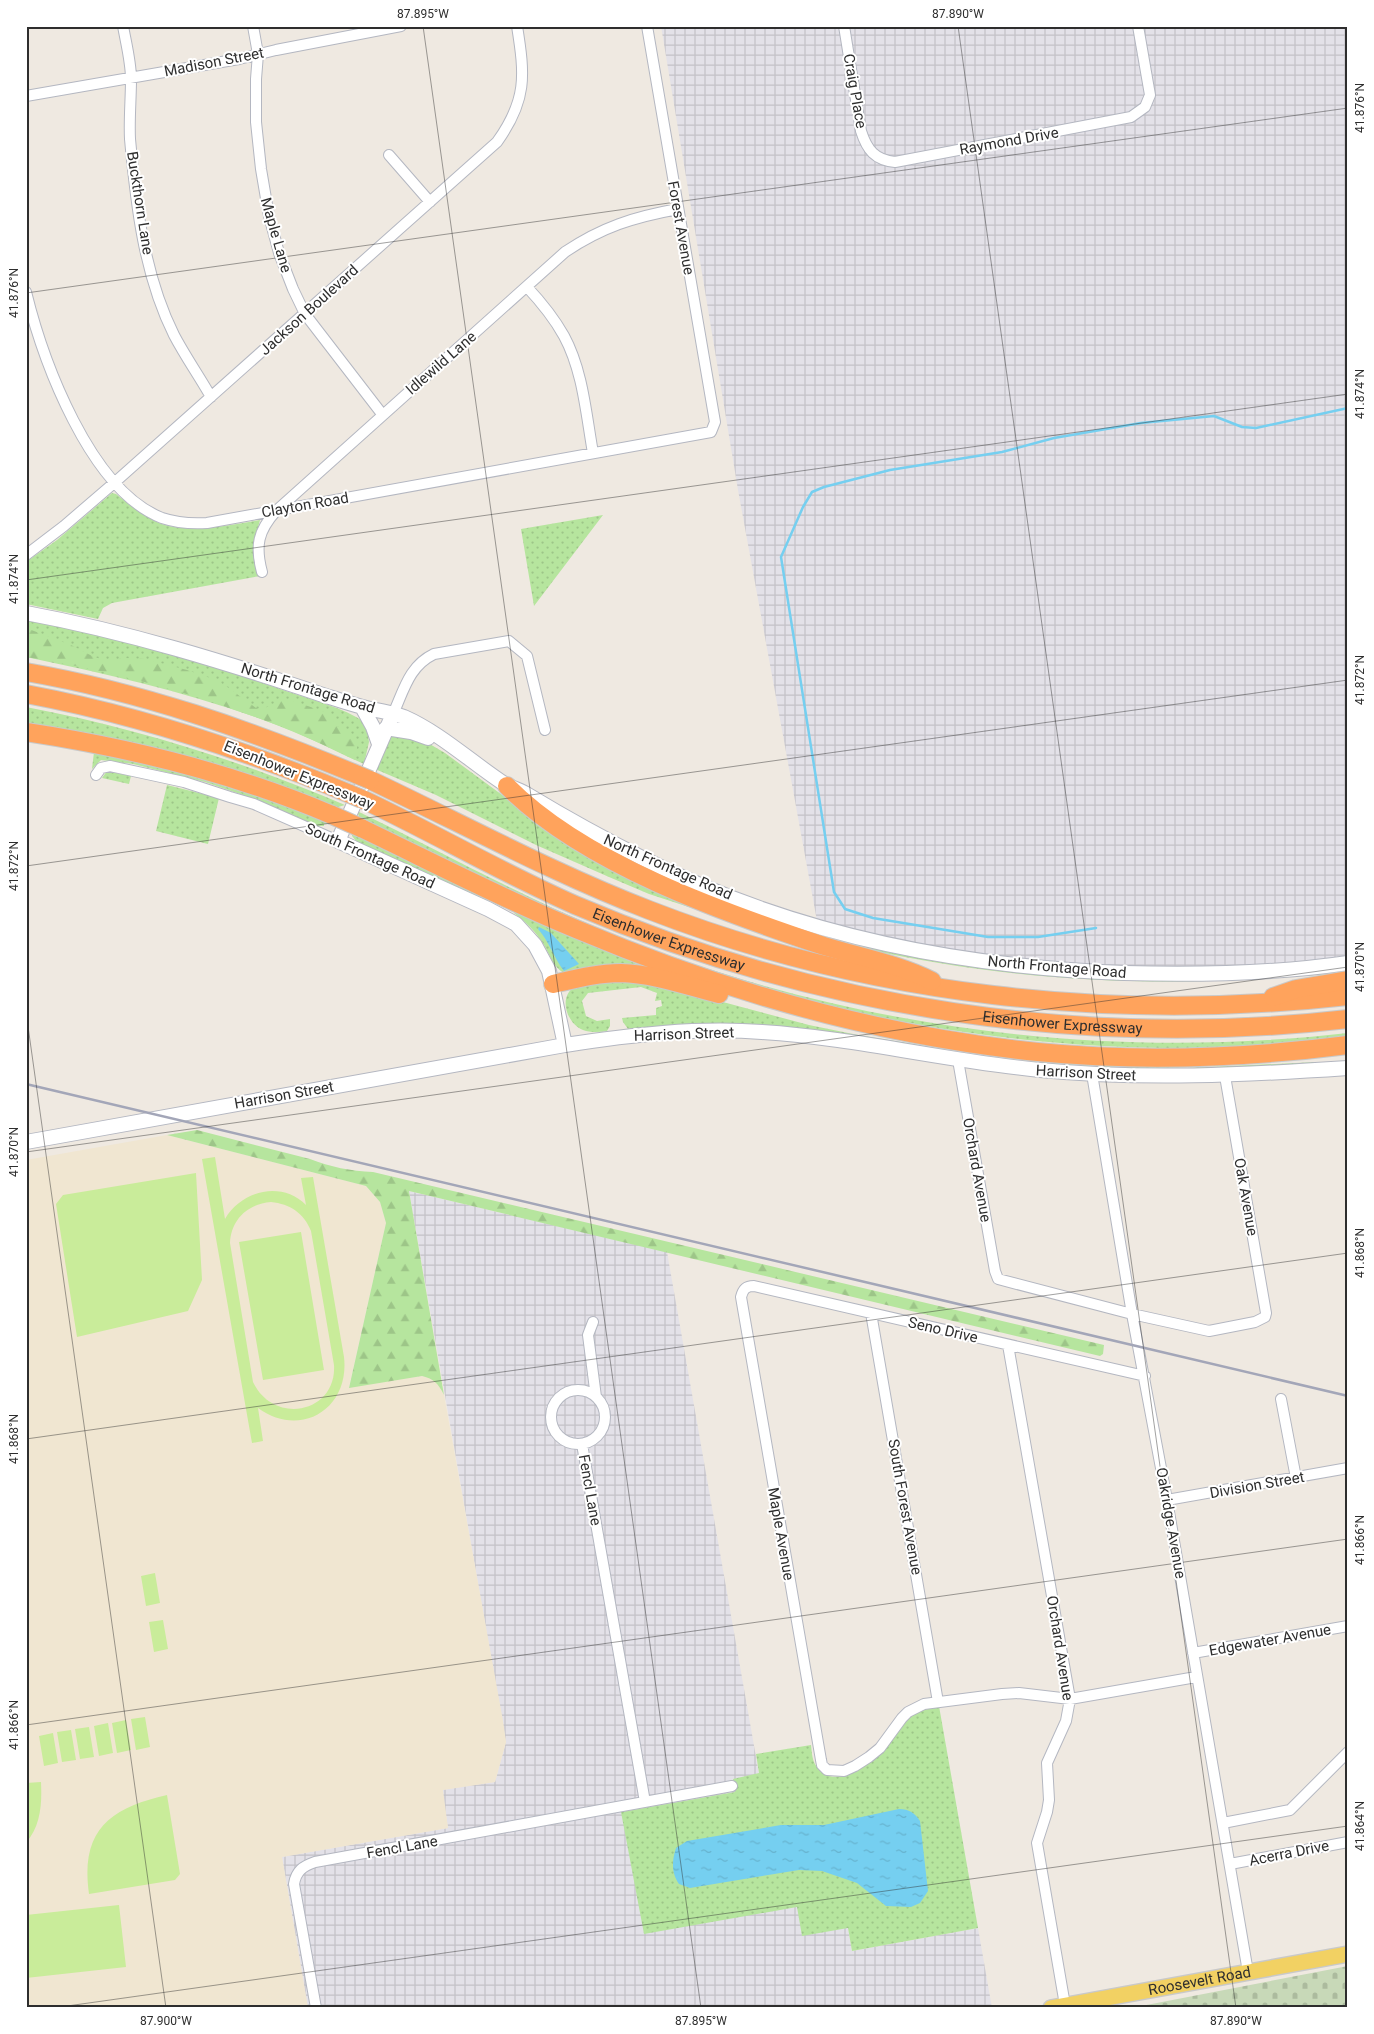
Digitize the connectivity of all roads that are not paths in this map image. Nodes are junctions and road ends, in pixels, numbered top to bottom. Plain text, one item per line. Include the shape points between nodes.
1 (123, 26) edge
2 (254, 26) edge
3 (401, 26) edge
4 (517, 26) edge
5 (647, 26) edge
6 (844, 26) edge
7 (1138, 26) edge
8 (385, 28) edge
9 (258, 54) junction
10 (131, 77) junction
11 (26, 96) edge
12 (872, 154) joint
13 (389, 155) dead end
14 (430, 202) junction
15 (678, 208) junction
16 (527, 287) junction
17 (26, 292) edge
18 (305, 314) junction
19 (211, 397) junction
20 (382, 414) junction
21 (714, 429) joint
22 (593, 453) junction
23 (114, 483) junction
24 (276, 511) junction
25 (26, 556) edge
26 (262, 572) dead end
27 (26, 613) edge
28 (26, 672) edge
29 (26, 694) edge
30 (362, 707) junction
31 (393, 714) junction
32 (386, 728) junction
33 (545, 730) dead end
34 (26, 732) edge
35 (379, 744) junction
36 (466, 758) junction
37 (96, 775) dead end
38 (508, 786) junction
39 (338, 841) junction
40 (1348, 963) edge
41 (1348, 980) edge
42 (553, 984) junction
43 (948, 989) junction
44 (1348, 996) edge
45 (1247, 1005) junction
46 (1348, 1020) edge
47 (872, 1024) junction
48 (565, 1044) junction
49 (1348, 1045) edge
50 (1295, 1052) junction
51 (1348, 1054) edge
52 (958, 1060) junction
53 (1348, 1068) edge
54 (1092, 1074) junction
55 (1225, 1076) junction
56 (26, 1142) edge
57 (742, 1291) joint
58 (871, 1313) junction
59 (1132, 1314) junction
60 (593, 1322) dead end
61 (1008, 1345) junction
62 (1145, 1376) junction
63 (596, 1397) junction
64 (1281, 1398) dead end
65 (582, 1444) junction
66 (1348, 1468) edge
67 (1296, 1478) junction
68 (1167, 1500) junction
69 (1348, 1626) edge
70 (1192, 1653) junction
71 (1196, 1677) junction
72 (1070, 1699) junction
73 (938, 1702) junction
74 (1348, 1752) edge
75 (732, 1786) dead end
76 (645, 1802) junction
77 (1223, 1823) junction
78 (1348, 1842) edge
79 (1230, 1864) junction
80 (1348, 1954) edge
81 (1248, 1972) junction
82 (1058, 2006) edge
83 (316, 2008) edge

1 - 10 street, Buckthorn Lane
2 - 9 street, Maple Lane
3 - 8 street, Madison Street
4 - 14 street, Jackson Boulevard via 523,68 515,113 497,142
5 - 15 street, Forest Avenue
6 - 12 street, Craig Place via 861,131
7 - 12 street, Raymond Drive via 1150,95 1138,113 1123,120 895,162
8 - 9 street, Madison Street
9 - 10 street, Madison Street
9 - 18 street, Maple Lane via 256,122 264,193 285,270
10 - 11 street, Madison Street
10 - 19 street, Buckthorn Lane via 130,139 139,220 148,261 174,335
13 - 14 street
14 - 18 street, Jackson Boulevard
15 - 16 street, Idlewild Lane via 631,218 591,235 565,252
15 - 21 street, Forest Avenue
16 - 20 street, Idlewild Lane
16 - 22 street via 565,337 581,384
17 - 23 street, Clayton Road via 37,332 61,392 79,430
18 - 19 street, Jackson Boulevard
18 - 20 street, Maple Lane
19 - 23 street, Jackson Boulevard
20 - 24 street, Idlewild Lane
21 - 22 street, Clayton Road via 708,433
22 - 24 street, Clayton Road
23 - 24 street, Clayton Road via 161,518 179,523 207,523
23 - 25 street, Jackson Boulevard
24 - 26 street, Idlewild Lane via 266,522 259,540
27 - 30 main road, North Frontage Road via 176,648
28 - 43 highway, Eisenhower Expressway via 133,695 263,736 364,778 517,853 649,910 818,963
29 - 46 highway, Eisenhower Expressway via 164,726 254,756 356,797 529,884 613,920 704,954 796,981 913,1006 1008,1020 1080,1026 1198,1029
30 - 31 main road, North Frontage Road
30 - 35 main road
31 - 32 main road
31 - 33 street via 416,666 423,659 434,654 509,641 527,656
31 - 36 main road, North Frontage Road via 459,750
32 - 35 main road
32 - 36 main road via 427,737
34 - 47 highway, bridge via 110,746 205,769 294,799 566,925 636,953 723,985
35 - 39 main road
36 - 38 main road, North Frontage Road
37 - 39 street, South Frontage Road via 101,768 110,766 184,782 254,804
38 - 40 main road, North Frontage Road via 623,849 699,884 797,920 883,944 995,962 1109,972 1217,974
38 - 43 highway via 568,834 649,878 766,926 910,970
39 - 42 main road, South Frontage Road via 516,924 535,945
41 - 45 highway via 1296,989
42 - 47 highway via 604,974 639,975 850,1027
42 - 48 main road, South Frontage Road
43 - 45 highway, Eisenhower Expressway via 1122,1006
44 - 45 highway, Eisenhower Expressway
47 - 50 highway via 958,1042 1039,1052 1131,1058
48 - 52 main road, Harrison Street via 653,1033 760,1032 830,1039
48 - 56 main road, Harrison Street
49 - 50 highway
50 - 51 highway via 1327,1056
52 - 54 main road, Harrison Street
52 - 59 street, Orchard Avenue via 998,1279
53 - 55 main road, Harrison Street
54 - 55 main road, Harrison Street
54 - 59 street, Oakridge Avenue
55 - 59 street, Oak Avenue via 1266,1306 1265,1317 1255,1322 1208,1330
57 - 58 street, Seno Drive via 754,1286
57 - 73 street, Maple Avenue via 741,1305 822,1765 833,1772 855,1766 880,1748 908,1712 924,1704
58 - 61 street, Seno Drive
58 - 73 street, South Forest Avenue
59 - 62 street, Oakridge Avenue
60 - 63 street, Fencl Lane via 588,1335
61 - 62 street, Seno Drive
61 - 72 street, Orchard Avenue
62 - 68 street, Oakridge Avenue
63 - 65 street, Fencl Lane via 604,1407 603,1429 594,1439
63 - 65 street, Fencl Lane via 584,1391 570,1391 552,1410 552,1423 558,1435 570,1443
64 - 67 street
65 - 76 street, Fencl Lane
66 - 67 street, Division Street
67 - 68 street, Division Street
68 - 70 street, Oakridge Avenue
69 - 70 street, Edgewater Avenue
70 - 71 street, Oakridge Avenue
71 - 72 street
71 - 77 street, Oakridge Avenue
72 - 73 street via 1019,1693
72 - 82 street, Orchard Avenue via 1064,1728 1047,1763 1049,1800 1037,1843
74 - 77 street via 1290,1810
75 - 76 street, Fencl Lane
76 - 83 street, Fencl Lane via 316,1862 302,1868 294,1884
77 - 79 street, Oakridge Avenue
78 - 79 street, Acerra Drive
79 - 81 street, Oakridge Avenue
80 - 81 main road, Roosevelt Road
81 - 82 main road, Roosevelt Road

